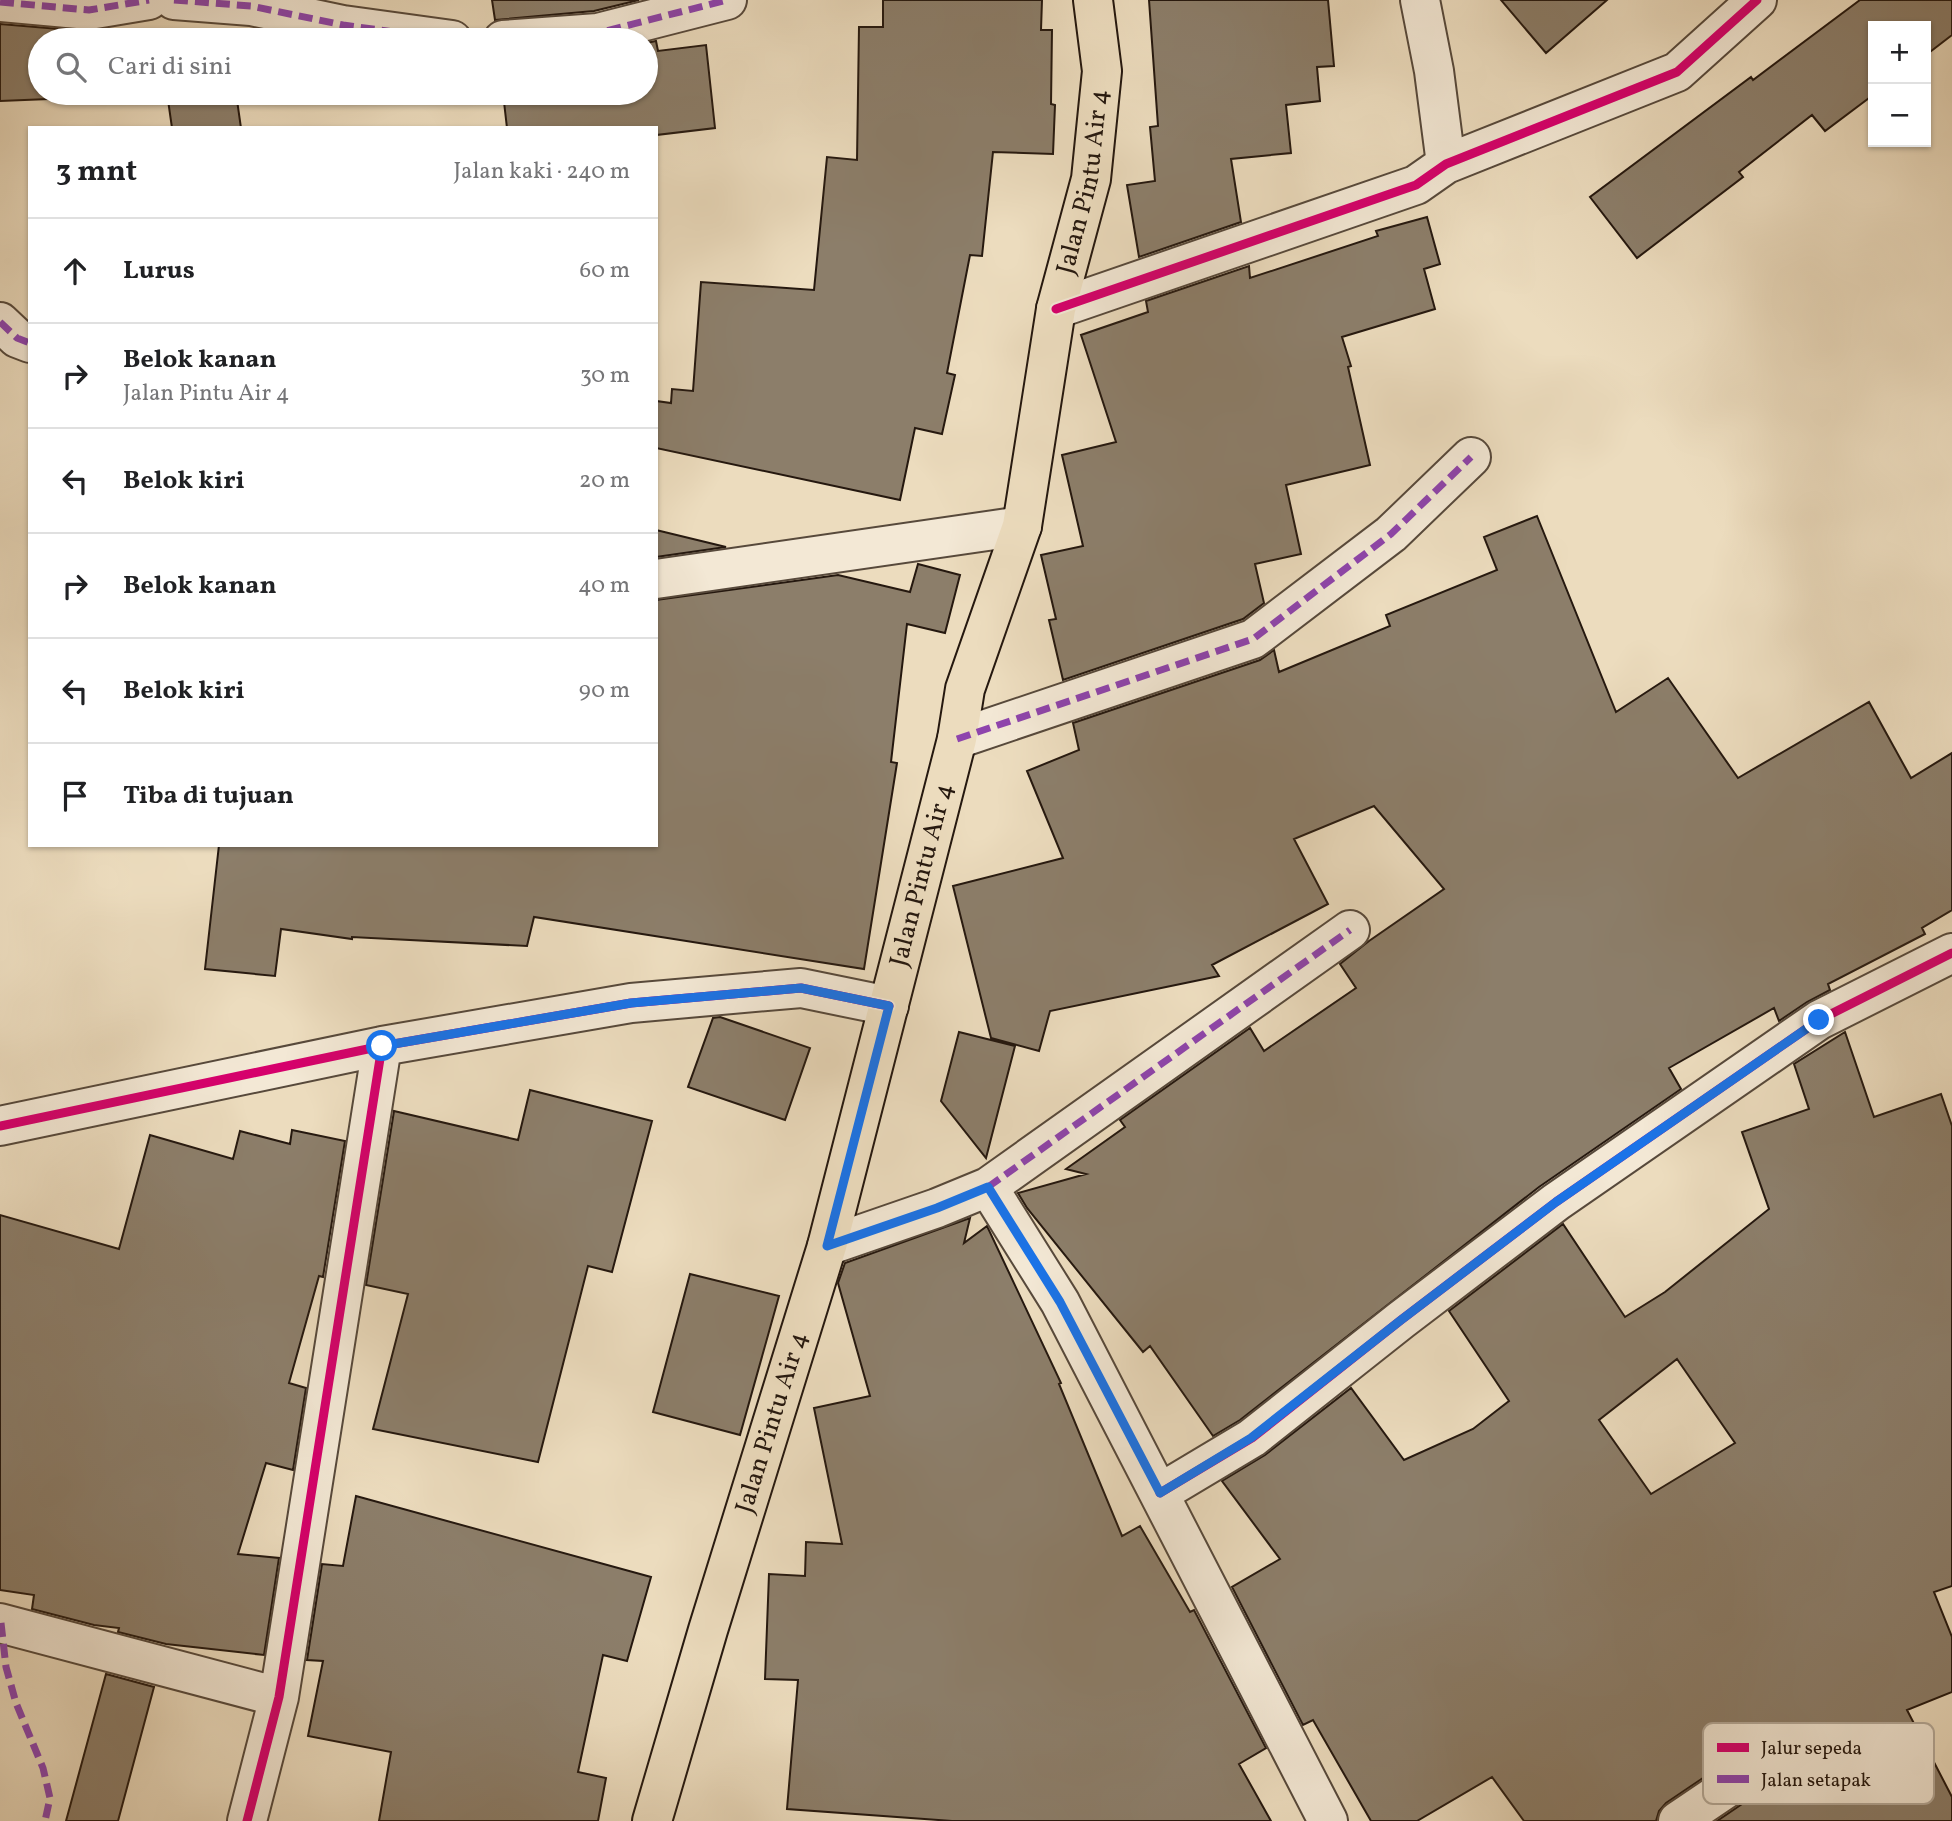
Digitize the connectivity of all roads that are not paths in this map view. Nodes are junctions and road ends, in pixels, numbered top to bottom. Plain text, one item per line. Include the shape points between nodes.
1 (149, 0) edge
2 (174, 0) edge
3 (727, 0) edge
4 (1093, 0) edge
5 (1420, 0) edge
6 (1757, 0) edge
7 (0, 2) edge
8 (365, 28) edge
9 (618, 28) edge
10 (1446, 164) junction
11 (1056, 309) junction
12 (0, 322) edge
13 (28, 342) edge
14 (1471, 457) dead end
15 (1022, 526) junction
16 (658, 579) edge
17 (957, 739) junction
18 (1350, 930) dead end
19 (1952, 953) edge
20 (889, 1006) junction
21 (382, 1046) junction
22 (0, 1126) edge
23 (988, 1187) junction
24 (827, 1246) junction
25 (1160, 1493) junction
26 (0, 1623) edge
27 (279, 1697) junction
28 (1703, 1804) edge
29 (247, 1821) edge
30 (652, 1821) edge
31 (1328, 1821) edge
32 (1678, 1821) edge

1 - 7 street via 89,10
2 - 8 street via 251,6
3 - 9 street
4 - 11 main road, Jalan Pintu Air 4 via 1102,71 1091,179
5 - 10 street
6 - 10 street via 1677,72
10 - 11 street via 1416,185
11 - 15 main road, Jalan Pintu Air 4
12 - 13 street
14 - 17 street via 1391,534 1253,639
15 - 16 street
15 - 17 main road, Jalan Pintu Air 4 via 965,689
17 - 20 main road, Jalan Pintu Air 4
18 - 23 street
19 - 25 street via 1819,1020 1556,1202 1251,1438
20 - 21 street via 801,988 631,1003
20 - 24 main road, Jalan Pintu Air 4
21 - 22 street
21 - 27 street
23 - 24 street
23 - 25 street via 1060,1302
24 - 30 main road, Jalan Pintu Air 4
25 - 31 street
26 - 27 street
27 - 29 street
28 - 32 street

